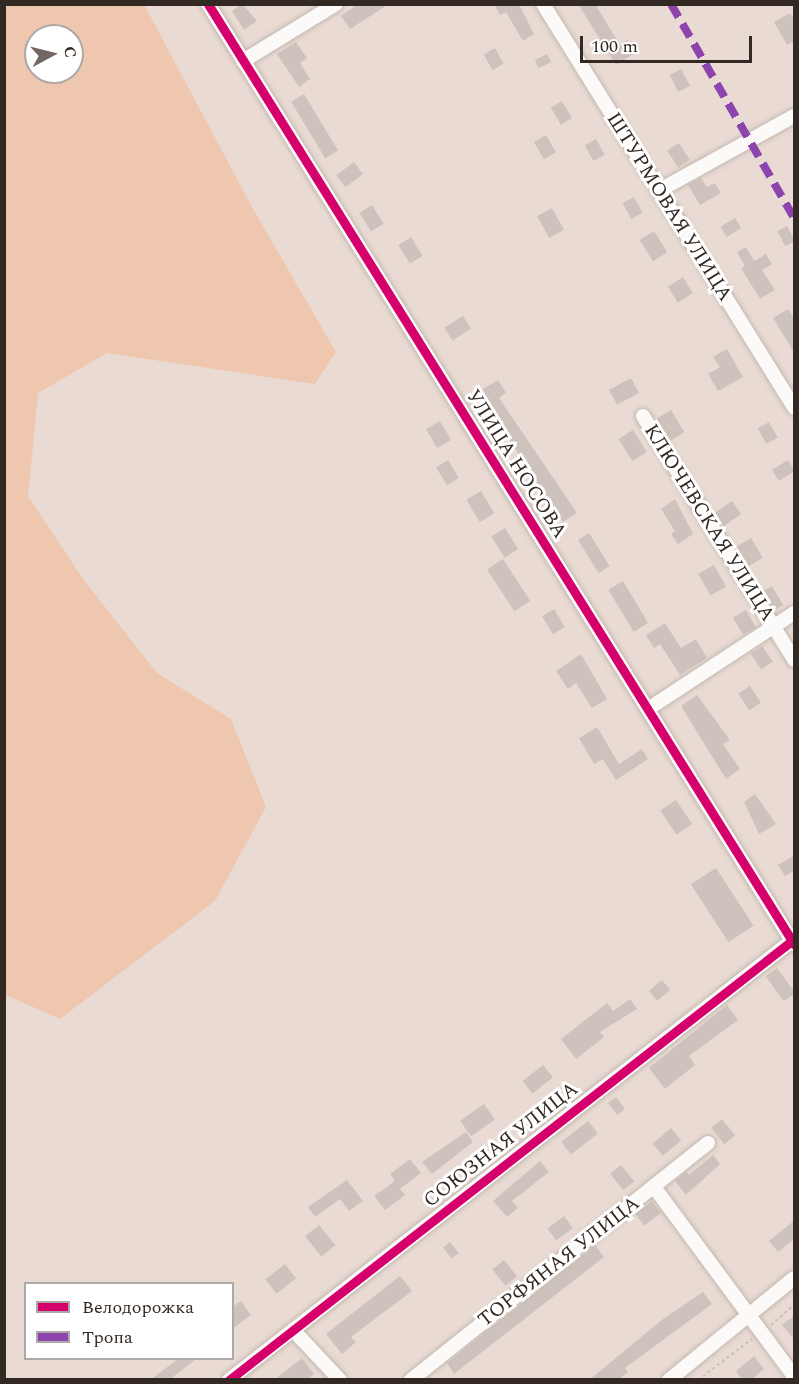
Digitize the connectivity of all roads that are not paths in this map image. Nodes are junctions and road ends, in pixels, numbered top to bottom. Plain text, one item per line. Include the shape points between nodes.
1 (208, 4) edge
2 (336, 4) edge
3 (543, 4) edge
4 (243, 62) junction
5 (795, 116) edge
6 (658, 191) junction
7 (795, 408) edge
8 (643, 416) dead end
9 (795, 613) edge
10 (774, 628) junction
11 (795, 660) edge
12 (648, 709) junction
13 (794, 941) edge
14 (708, 1143) dead end
15 (654, 1187) junction
16 (795, 1278) edge
17 (750, 1315) junction
18 (294, 1330) junction
19 (795, 1376) edge
20 (230, 1380) edge
21 (340, 1380) edge
22 (411, 1380) edge
23 (669, 1380) edge

1 - 4 street, УЛИЦА НОСОВА
2 - 4 street
3 - 6 street, ШТУРМОВАЯ УЛИЦА
4 - 12 street, УЛИЦА НОСОВА
5 - 6 street
6 - 7 street, ШТУРМОВАЯ УЛИЦА
8 - 10 street, КЛЮЧЕВСКАЯ УЛИЦА
9 - 10 street
10 - 11 street, КЛЮЧЕВСКАЯ УЛИЦА
10 - 12 street
12 - 13 street, УЛИЦА НОСОВА
13 - 18 street, СОЮЗНАЯ УЛИЦА
14 - 15 street, ТОРФЯНАЯ УЛИЦА
15 - 17 street
15 - 22 street, ТОРФЯНАЯ УЛИЦА
16 - 17 street
17 - 19 street
17 - 23 street
18 - 20 street, СОЮЗНАЯ УЛИЦА
18 - 21 street

